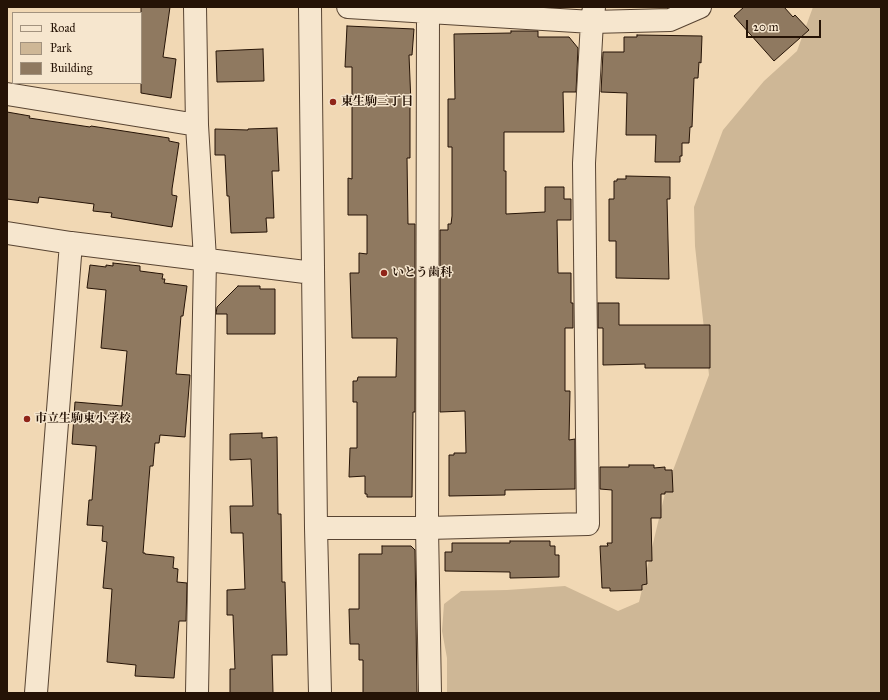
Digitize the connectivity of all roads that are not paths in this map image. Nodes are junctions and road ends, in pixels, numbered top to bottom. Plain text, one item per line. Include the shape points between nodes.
1 (195, 7) edge
2 (310, 7) edge
3 (348, 7) edge
4 (700, 7) edge
5 (428, 9) edge
6 (593, 15) edge
7 (7, 94) edge
8 (197, 125) junction
9 (7, 233) edge
10 (71, 243) junction
11 (204, 258) junction
12 (313, 273) junction
13 (316, 528) junction
14 (427, 528) junction
15 (36, 693) edge
16 (197, 693) edge
17 (320, 693) edge
18 (430, 693) edge

1 - 8 street
2 - 12 street
3 - 5 street
4 - 6 street via 670,20
5 - 6 street
5 - 14 street
6 - 14 street via 584,163 588,524
7 - 8 street
8 - 11 street
9 - 10 street
10 - 11 street
10 - 15 street
11 - 12 street
11 - 16 street
12 - 13 street
13 - 14 street
13 - 17 street
14 - 18 street

